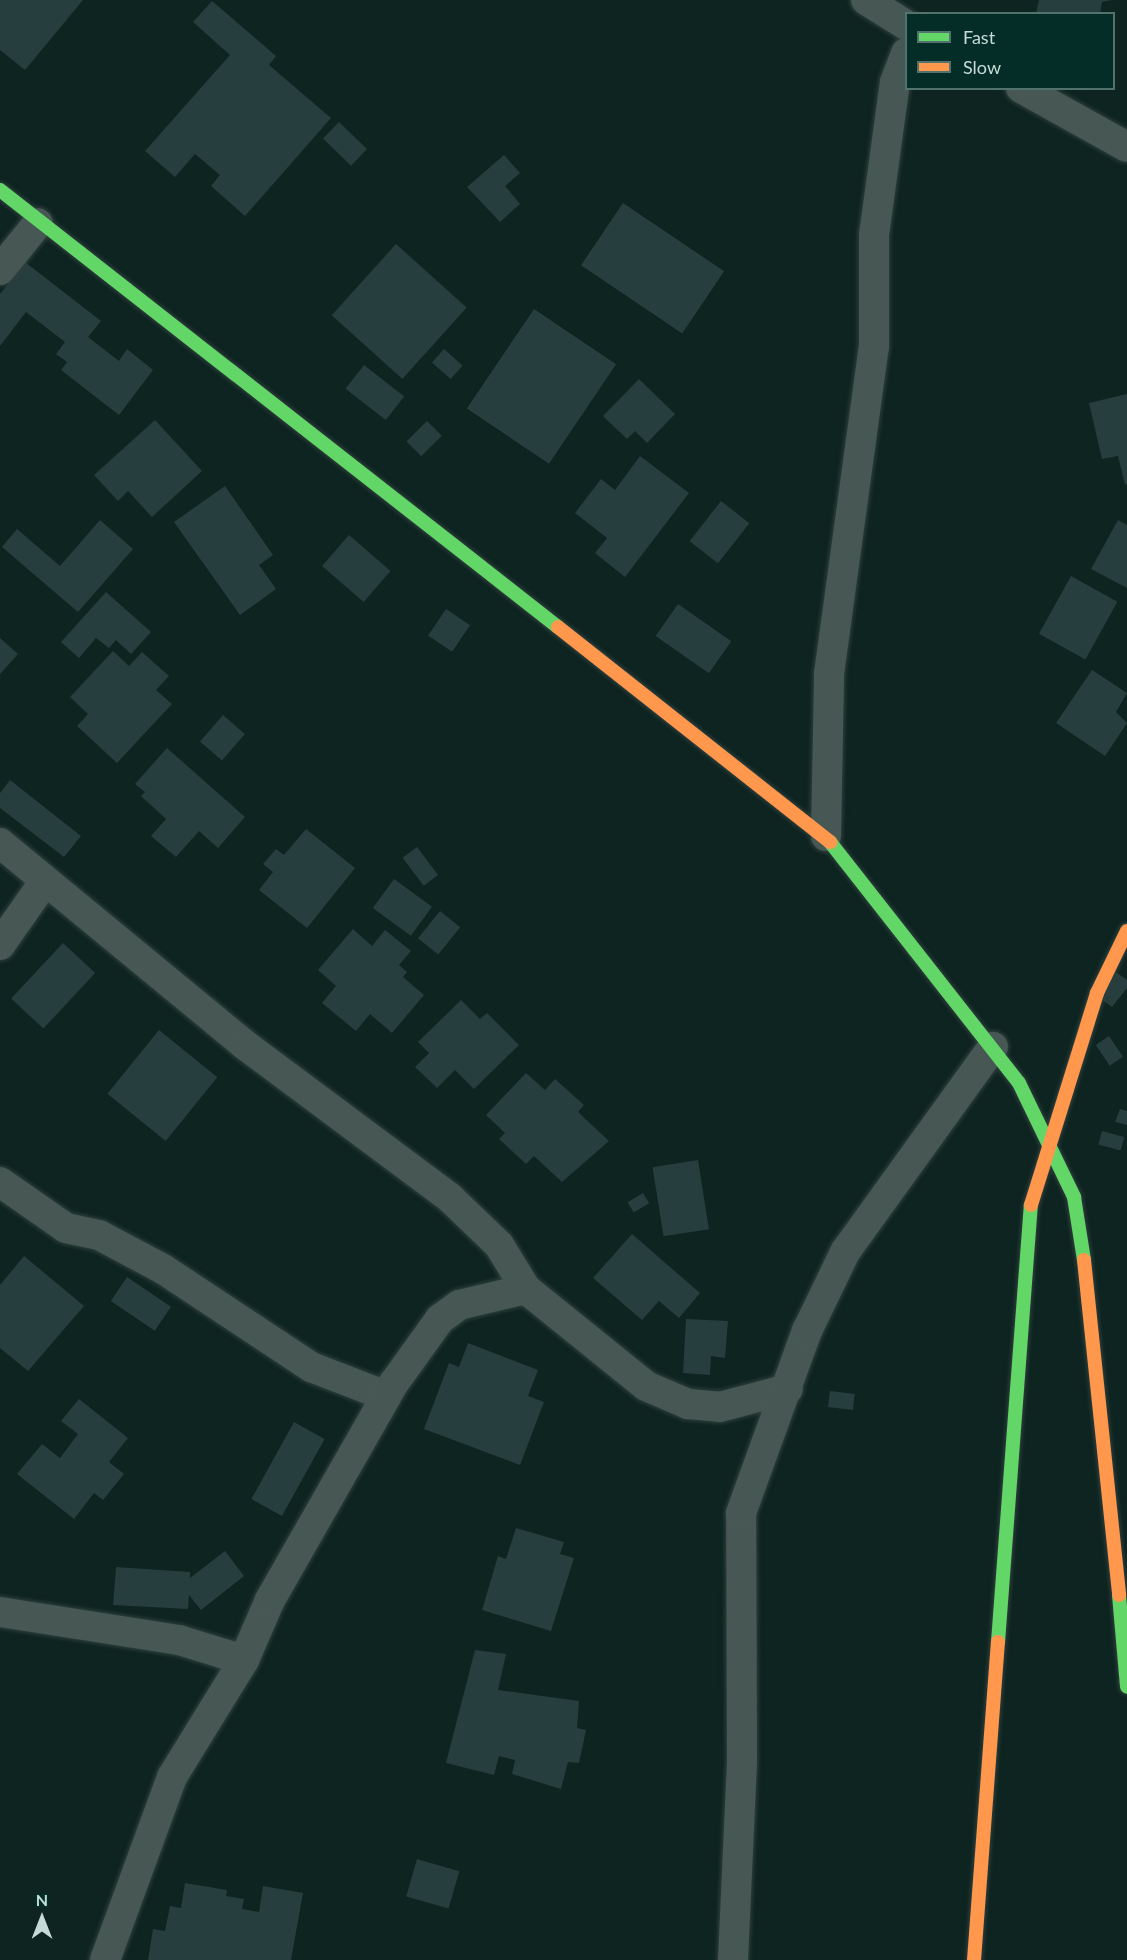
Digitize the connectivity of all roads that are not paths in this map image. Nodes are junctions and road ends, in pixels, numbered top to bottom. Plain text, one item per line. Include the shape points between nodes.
1 (866, 0) edge
2 (905, 24) edge
3 (905, 55) edge
4 (1025, 90) edge
5 (1127, 147) edge
6 (0, 190) edge
7 (38, 223) junction
8 (0, 270) edge
9 (826, 836) junction
10 (0, 843) edge
11 (45, 881) junction
12 (1127, 931) edge
13 (0, 945) edge
14 (993, 1047) junction
15 (1047, 1141) junction
16 (0, 1182) edge
17 (526, 1289) junction
18 (788, 1389) junction
19 (386, 1396) junction
20 (0, 1612) edge
21 (244, 1660) junction
22 (1127, 1688) edge
23 (105, 1960) edge
24 (733, 1960) edge
25 (974, 1960) edge

1 - 2 street
3 - 9 street via 895,82 874,235 874,347 828,674
4 - 5 street
6 - 7 street
7 - 8 street
7 - 9 street
9 - 14 street
10 - 11 street
11 - 13 street
11 - 17 street via 246,1045 449,1197 500,1245
12 - 15 street via 1097,993
14 - 15 street via 1019,1083
14 - 18 street via 845,1252 807,1331
15 - 22 street via 1074,1197 1095,1329
15 - 25 street via 1024,1262 1017,1418
16 - 19 street via 66,1228 99,1235 163,1269 311,1367
17 - 18 street via 646,1386 688,1404 720,1407
17 - 19 street via 459,1305 440,1319
18 - 24 street via 741,1513 742,1762
19 - 21 street via 286,1569
20 - 21 street via 179,1640
21 - 23 street via 171,1777

